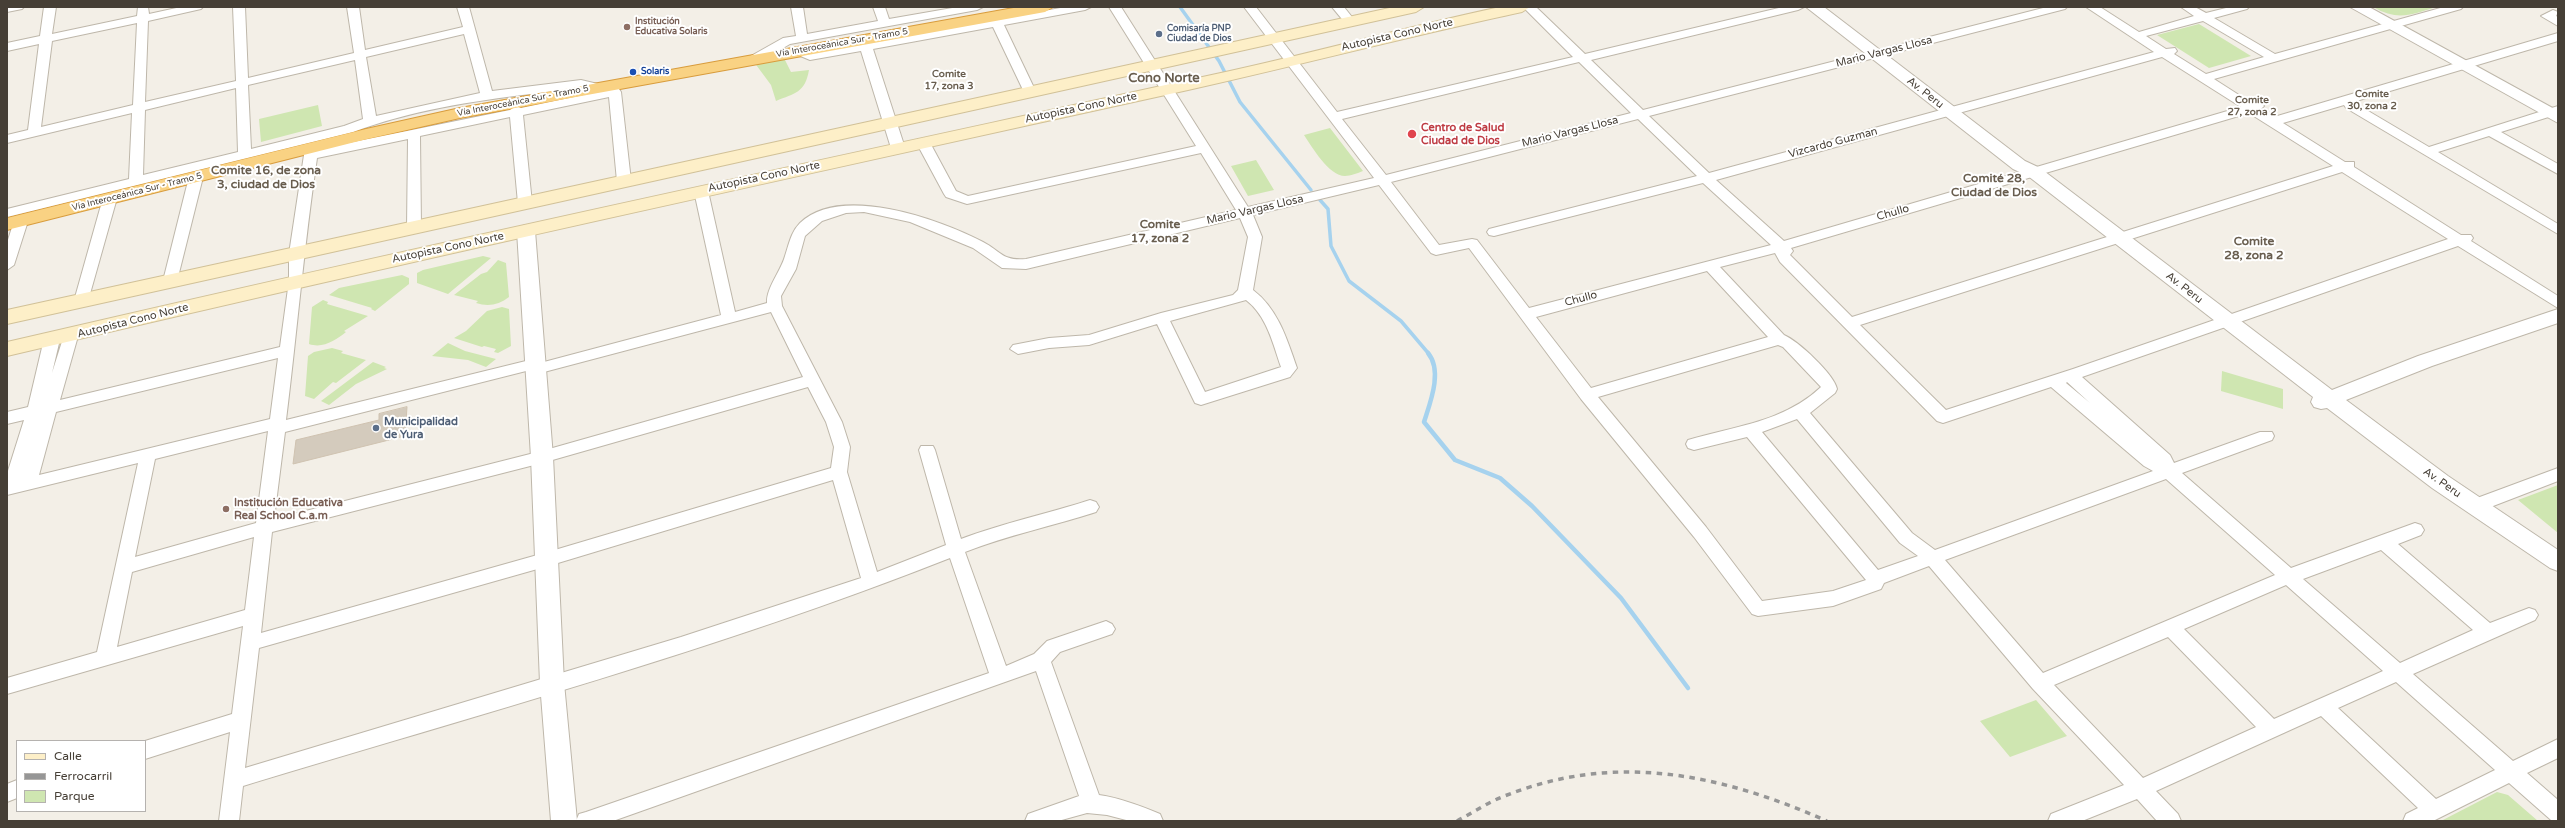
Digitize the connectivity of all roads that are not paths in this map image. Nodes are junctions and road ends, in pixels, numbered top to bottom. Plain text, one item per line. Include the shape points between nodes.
1 (18, 7) edge
2 (50, 7) edge
3 (197, 7) edge
4 (239, 7) edge
5 (353, 7) edge
6 (463, 7) edge
7 (798, 7) edge
8 (879, 7) edge
9 (977, 7) edge
10 (1045, 7) edge
11 (1085, 7) edge
12 (1114, 7) edge
13 (1250, 7) edge
14 (1338, 7) edge
15 (1416, 7) edge
16 (1522, 7) edge
17 (1529, 7) edge
18 (1798, 7) edge
19 (1814, 7) edge
20 (2060, 7) edge
21 (2092, 7) edge
22 (2101, 7) edge
23 (2188, 7) edge
24 (2243, 7) edge
25 (2358, 7) edge
26 (2368, 7) edge
27 (2457, 7) edge
28 (2541, 7) edge
29 (7, 9) edge
30 (143, 13) edge
31 (2205, 17) junction
32 (2556, 17) edge
33 (1350, 22) junction
34 (884, 23) junction
35 (997, 23) junction
36 (2396, 25) junction
37 (469, 29) junction
38 (2144, 33) junction
39 (2558, 37) edge
40 (47, 38) junction
41 (1274, 38) junction
42 (2558, 44) edge
43 (800, 45) junction
44 (7, 47) edge
45 (866, 47) junction
46 (2167, 52) junction
47 (361, 54) junction
48 (1875, 55) junction
49 (1582, 58) junction
50 (2273, 58) junction
51 (1292, 60) junction
52 (1151, 66) junction
53 (2472, 67) junction
54 (2212, 76) junction
55 (242, 83) junction
56 (595, 87) junction
57 (1168, 90) junction
58 (615, 92) junction
59 (1030, 92) junction
60 (487, 95) junction
61 (2350, 105) junction
62 (2255, 107) junction
63 (141, 108) junction
64 (516, 110) junction
65 (1949, 111) junction
66 (2556, 113) edge
67 (1640, 114) junction
68 (1334, 117) junction
69 (370, 121) junction
70 (891, 122) junction
71 (2281, 122) junction
72 (2492, 132) junction
73 (34, 133) junction
74 (414, 133) junction
75 (7, 139) edge
76 (923, 142) junction
77 (898, 148) junction
78 (1205, 148) junction
79 (2428, 151) junction
80 (246, 152) junction
81 (308, 152) junction
82 (2351, 168) junction
83 (2027, 170) junction
84 (2558, 170) edge
85 (196, 177) junction
86 (1706, 178) junction
87 (136, 180) junction
88 (1383, 180) junction
89 (624, 181) junction
90 (701, 192) junction
91 (110, 198) junction
92 (525, 203) junction
93 (41, 204) junction
94 (70, 209) junction
95 (1245, 213) junction
96 (12, 219) edge
97 (414, 228) junction
98 (2558, 230) edge
99 (526, 231) junction
100 (1494, 232) dead end
101 (2458, 236) junction
102 (2120, 241) junction
103 (1779, 247) junction
104 (296, 254) junction
105 (1709, 264) junction
106 (7, 265) edge
107 (170, 281) junction
108 (296, 281) junction
109 (1245, 292) junction
110 (2558, 295) edge
111 (81, 301) junction
112 (2558, 303) edge
113 (774, 306) junction
114 (1526, 314) junction
115 (2558, 316) edge
116 (7, 317) edge
117 (730, 318) junction
118 (1161, 318) junction
119 (2217, 319) junction
120 (1857, 323) junction
121 (2558, 327) edge
122 (61, 338) junction
123 (1779, 339) junction
124 (7, 349) edge
125 (1018, 349) dead end
126 (286, 351) junction
127 (534, 364) junction
128 (2070, 376) junction
129 (812, 380) junction
130 (2054, 381) junction
131 (1587, 395) junction
132 (2330, 404) junction
133 (42, 410) junction
134 (1946, 410) junction
135 (1800, 412) junction
136 (7, 418) edge
137 (276, 428) junction
138 (1750, 429) junction
139 (2266, 436) dead end
140 (1694, 444) dead end
141 (927, 450) dead end
142 (148, 455) junction
143 (542, 457) junction
144 (2168, 471) junction
145 (839, 472) junction
146 (2558, 474) edge
147 (28, 484) junction
148 (9, 488) edge
149 (2475, 506) junction
150 (1090, 507) dead end
151 (264, 528) junction
152 (2415, 530) dead end
153 (2384, 542) junction
154 (956, 548) junction
155 (1932, 557) junction
156 (548, 559) junction
157 (2558, 562) edge
158 (124, 567) junction
159 (2558, 572) edge
160 (2288, 577) junction
161 (1875, 578) junction
162 (871, 582) junction
163 (254, 615) junction
164 (2529, 615) dead end
165 (2171, 628) junction
166 (1106, 629) dead end
167 (2488, 632) junction
168 (251, 643) junction
169 (105, 659) junction
170 (1041, 660) junction
171 (2398, 673) junction
172 (1000, 677) junction
173 (552, 682) junction
174 (2040, 683) junction
175 (7, 686) edge
176 (2323, 706) junction
177 (240, 720) junction
178 (2271, 729) junction
179 (2558, 748) edge
180 (146, 750) edge
181 (2511, 772) junction
182 (234, 780) junction
183 (2141, 788) junction
184 (1092, 804) junction
185 (2434, 810) junction
186 (2558, 813) edge
187 (229, 821) edge
188 (564, 821) edge
189 (586, 821) edge
190 (1035, 821) edge
191 (1153, 821) edge
192 (2058, 821) edge
193 (2171, 821) edge
194 (2413, 821) edge

1 - 29 street
2 - 40 street
3 - 30 street
4 - 55 street
5 - 47 street
6 - 37 street
7 - 43 street
8 - 34 street
9 - 34 street
10 - 43 highway, Vía Interoceánica Sur - Tramo 5
11 - 35 street
12 - 52 street
13 - 41 street
14 - 33 street
15 - 33 main road, Autopista Cono Norte
16 - 51 main road, Autopista Cono Norte
17 - 49 street
18 - 49 street
19 - 48 street, Av. Peru
20 - 48 street, Mario Vargas Llosa
21 - 46 street
22 - 38 street
23 - 31 street
24 - 31 street
25 - 36 street
26 - 36 street
27 - 36 street
28 - 32 street
30 - 40 street
30 - 63 street
31 - 38 street
31 - 50 street
33 - 41 main road, Autopista Cono Norte
34 - 43 street
35 - 45 street
35 - 59 street
36 - 50 street
36 - 53 street
37 - 47 street
37 - 60 street
38 - 46 street
39 - 53 street
40 - 44 street
40 - 73 street
41 - 51 street
41 - 52 main road, Autopista Cono Norte
42 - 53 street
43 - 45 street via 810,56
43 - 56 highway, Vía Interoceánica Sur - Tramo 5 via 755,59
45 - 70 street
46 - 54 street
46 - 62 street
46 - 65 street, Vizcardo Guzman
47 - 55 street
47 - 69 street
48 - 65 street, Av. Peru
48 - 67 street, Mario Vargas Llosa
49 - 67 street
49 - 68 street
50 - 54 street
51 - 57 main road, Autopista Cono Norte
51 - 68 street
52 - 57 street
52 - 59 main road, Autopista Cono Norte
53 - 61 street
53 - 66 street
53 - 71 street
54 - 62 street
55 - 63 street
55 - 80 street
56 - 58 street
56 - 60 street via 581,84
56 - 81 highway, Vía Interoceánica Sur - Tramo 5 via 422,122
57 - 76 main road, Autopista Cono Norte
57 - 78 street
58 - 64 street
58 - 89 street
59 - 70 main road, Autopista Cono Norte
60 - 69 street
61 - 71 street
61 - 79 street
62 - 71 street
62 - 83 street, Chullo
63 - 73 street
63 - 87 street
64 - 74 street
64 - 92 street
65 - 83 street, Av. Peru
65 - 86 street, Vizcardo Guzman
66 - 72 street
67 - 86 street
67 - 88 street, Mario Vargas Llosa
68 - 88 street
69 - 80 street via 348,129
70 - 77 street
70 - 89 main road, Autopista Cono Norte
71 - 82 street
72 - 79 street
72 - 84 street
73 - 75 street
74 - 81 street
74 - 97 street
76 - 77 main road, Autopista Cono Norte
76 - 78 street via 951,194 967,200
77 - 90 main road, Autopista Cono Norte
78 - 95 street
79 - 98 street
80 - 87 street
81 - 85 highway, Vía Interoceánica Sur - Tramo 5
81 - 104 street
82 - 101 street
82 - 102 street
83 - 102 street, Av. Peru
83 - 103 street, Chullo
85 - 91 highway, Vía Interoceánica Sur - Tramo 5
85 - 107 street
86 - 100 street, Vizcardo Guzman
86 - 103 street
87 - 93 street
88 - 95 street, Mario Vargas Llosa
88 - 114 street via 1436,250 1472,243
89 - 92 main road, Autopista Cono Norte
90 - 99 main road, Autopista Cono Norte
90 - 117 street
91 - 94 highway, Vía Interoceánica Sur - Tramo 5
91 - 111 street
92 - 97 main road, Autopista Cono Norte
93 - 94 street
93 - 96 street
94 - 96 highway, Vía Interoceánica Sur - Tramo 5
95 - 109 street via 1255,237
95 - 113 street, Mario Vargas Llosa via 1026,264 1007,265 978,245 914,219 864,208 844,209 817,218 805,226 798,236 790,269 774,296
96 - 106 street
97 - 104 main road, Autopista Cono Norte
99 - 108 main road, Autopista Cono Norte
99 - 127 street
101 - 110 street
101 - 112 street
101 - 119 street
102 - 119 street, Av. Peru
102 - 120 street
103 - 105 street, Chullo
103 - 120 street via 1785,259
104 - 107 main road, Autopista Cono Norte
104 - 108 street
105 - 114 street, Chullo
105 - 123 street
107 - 111 main road, Autopista Cono Norte
108 - 122 main road, Autopista Cono Norte
108 - 126 street
109 - 118 street via 1238,299
109 - 118 street via 1257,300 1277,329 1289,368 1285,373 1201,399
111 - 116 main road, Autopista Cono Norte
113 - 117 street
113 - 129 street
114 - 131 street
115 - 132 street via 2425,361
117 - 127 street via 544,367
118 - 125 street via 1089,340
119 - 128 street
119 - 132 street, Av. Peru
119 - 134 street
120 - 134 street
121 - 132 street
122 - 124 main road, Autopista Cono Norte
122 - 133 street
123 - 131 street
123 - 135 street via 1788,343 1828,383 1829,390 1818,402
126 - 133 street
126 - 137 street
127 - 137 street
127 - 143 street
128 - 130 street
128 - 144 street via 2164,459
129 - 143 street
129 - 145 street via 834,422 842,447
130 - 134 street
130 - 144 street via 2150,462
131 - 161 street via 1700,532 1758,609 1865,590 1875,584
132 - 149 street, Av. Peru
132 - 159 street via 2435,489
133 - 136 street
133 - 147 street
133 - 148 street
135 - 138 street
135 - 155 street via 1906,538
137 - 142 street via 269,425
137 - 151 street
138 - 140 street
138 - 161 street
139 - 144 street
141 - 154 street
142 - 147 street
142 - 158 street
143 - 151 street
143 - 156 street
144 - 155 street
144 - 160 street
145 - 156 street
145 - 162 street
146 - 149 street
147 - 148 street
149 - 157 street, Av. Peru
150 - 154 street via 1040,523 993,534
151 - 158 street
151 - 163 street
152 - 153 street
153 - 160 street
153 - 167 street
154 - 162 street
154 - 172 street
155 - 161 street
155 - 174 street
156 - 168 street
156 - 173 street
158 - 169 street
160 - 165 street
160 - 171 street
162 - 173 street via 681,645
163 - 168 street
163 - 169 street
164 - 167 street
165 - 174 street
165 - 178 street
166 - 170 street via 1054,646
167 - 171 street
168 - 177 street
169 - 175 street
170 - 172 street
170 - 184 street
171 - 176 street
171 - 181 street
172 - 189 street
173 - 182 street
173 - 188 street
174 - 183 street
176 - 178 street
176 - 185 street
177 - 180 street
177 - 182 street
178 - 183 street
179 - 181 street
181 - 185 street
181 - 186 street
182 - 187 street
183 - 192 street
183 - 193 street
184 - 190 street via 1077,805
184 - 191 street via 1134,812
185 - 194 street

